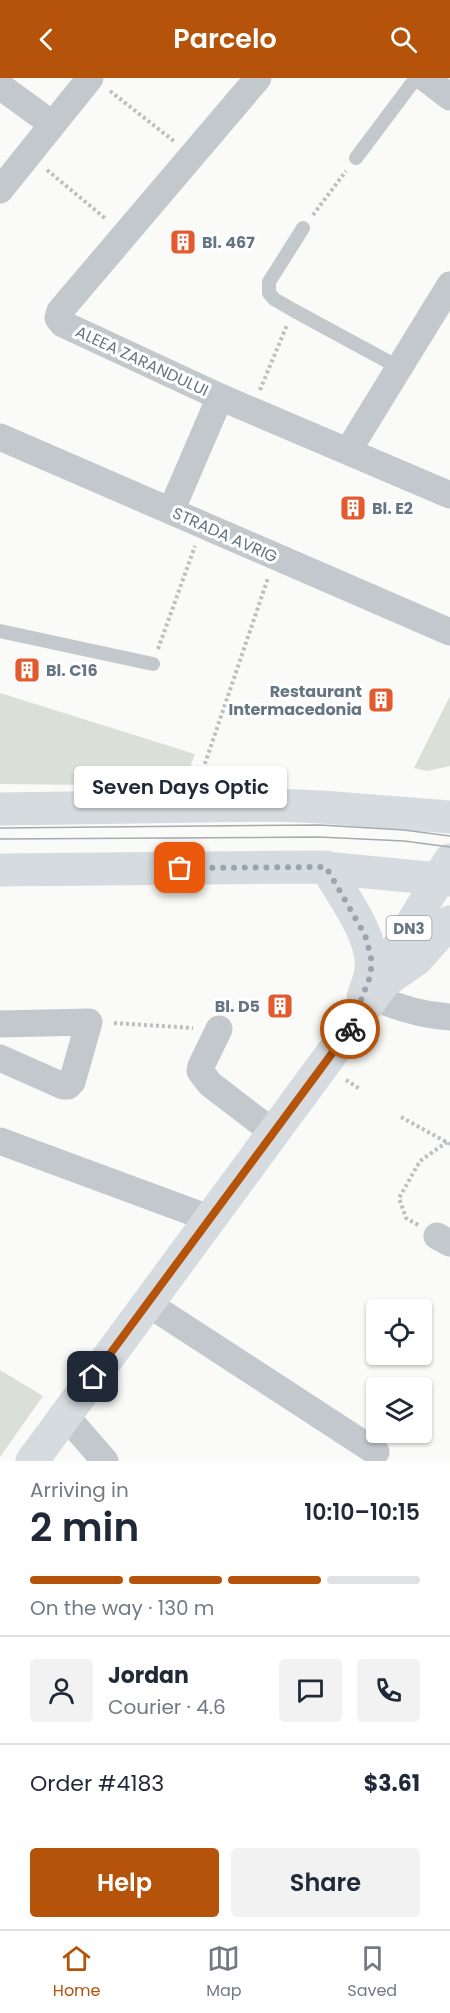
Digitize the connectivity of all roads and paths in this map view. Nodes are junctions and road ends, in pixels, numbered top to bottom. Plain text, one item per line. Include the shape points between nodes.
1 (258, 78) edge
2 (416, 78) edge
3 (425, 78) edge
4 (96, 82) edge
5 (0, 86) edge
6 (450, 97) edge
7 (52, 124) junction
8 (28, 154) junction
9 (192, 156) junction
10 (356, 158) joint
11 (0, 190) edge
12 (303, 228) joint
13 (125, 235) junction
14 (450, 285) edge
15 (293, 310) junction
16 (398, 367) junction
17 (220, 397) junction
18 (251, 410) junction
19 (0, 436) edge
20 (348, 451) junction
21 (450, 495) edge
22 (171, 511) junction
23 (202, 526) junction
24 (276, 557) junction
25 (0, 631) edge
26 (450, 632) edge
27 (153, 664) joint
28 (196, 806) junction
29 (0, 809) edge
30 (450, 817) edge
31 (326, 867) junction
32 (0, 870) edge
33 (446, 873) edge
34 (450, 922) edge
35 (379, 989) junction
36 (450, 1017) edge
37 (89, 1022) junction
38 (0, 1024) edge
39 (353, 1025) junction
40 (219, 1029) joint
41 (0, 1058) edge
42 (401, 1117) dead end
43 (274, 1133) junction
44 (0, 1141) edge
45 (449, 1143) edge
46 (211, 1219) junction
47 (443, 1240) edge
48 (147, 1303) junction
49 (65, 1415) junction
50 (376, 1452) dead end
51 (32, 1461) edge
52 (105, 1461) edge

1 - 9 street, ALEEA ZARANDULUI
2 - 10 lane
3 - 6 street
4 - 7 street
4 - 9 path
5 - 7 street
7 - 8 street
8 - 11 street
8 - 13 path
9 - 13 street, ALEEA ZARANDULUI
10 - 12 path
12 - 15 lane via 269,282 274,299
13 - 17 street, ALEEA ZARANDULUI via 58,318 63,324
14 - 16 street
15 - 16 lane
15 - 18 path
16 - 20 street
17 - 18 street, ALEEA ZARANDULUI
17 - 22 street
18 - 20 street, ALEEA ZARANDULUI
19 - 22 street, STRADA AVRIG
20 - 21 street, ALEEA ZARANDULUI
22 - 23 street, STRADA AVRIG
23 - 24 street, STRADA AVRIG
23 - 27 path
24 - 26 street, STRADA AVRIG
24 - 28 path via 199,777
25 - 27 lane
28 - 29 main road
28 - 30 main road via 322,807
31 - 32 main road
31 - 33 main road
31 - 39 main road via 365,935 371,956 371,974
33 - 35 main road, DN3 via 395,952
34 - 35 main road, DN3 via 417,959
35 - 36 street via 403,1009
35 - 39 main road, DN3
37 - 38 street
37 - 40 path
37 - 41 street via 68,1086
39 - 43 main road, DN3
40 - 43 street via 200,1071 210,1084
42 - 45 path
43 - 46 main road, DN3
44 - 46 street
45 - 47 path via 420,1161 399,1198 406,1218
46 - 48 main road, DN3
48 - 49 main road, DN3
48 - 50 street
49 - 51 main road, DN3
49 - 52 street

